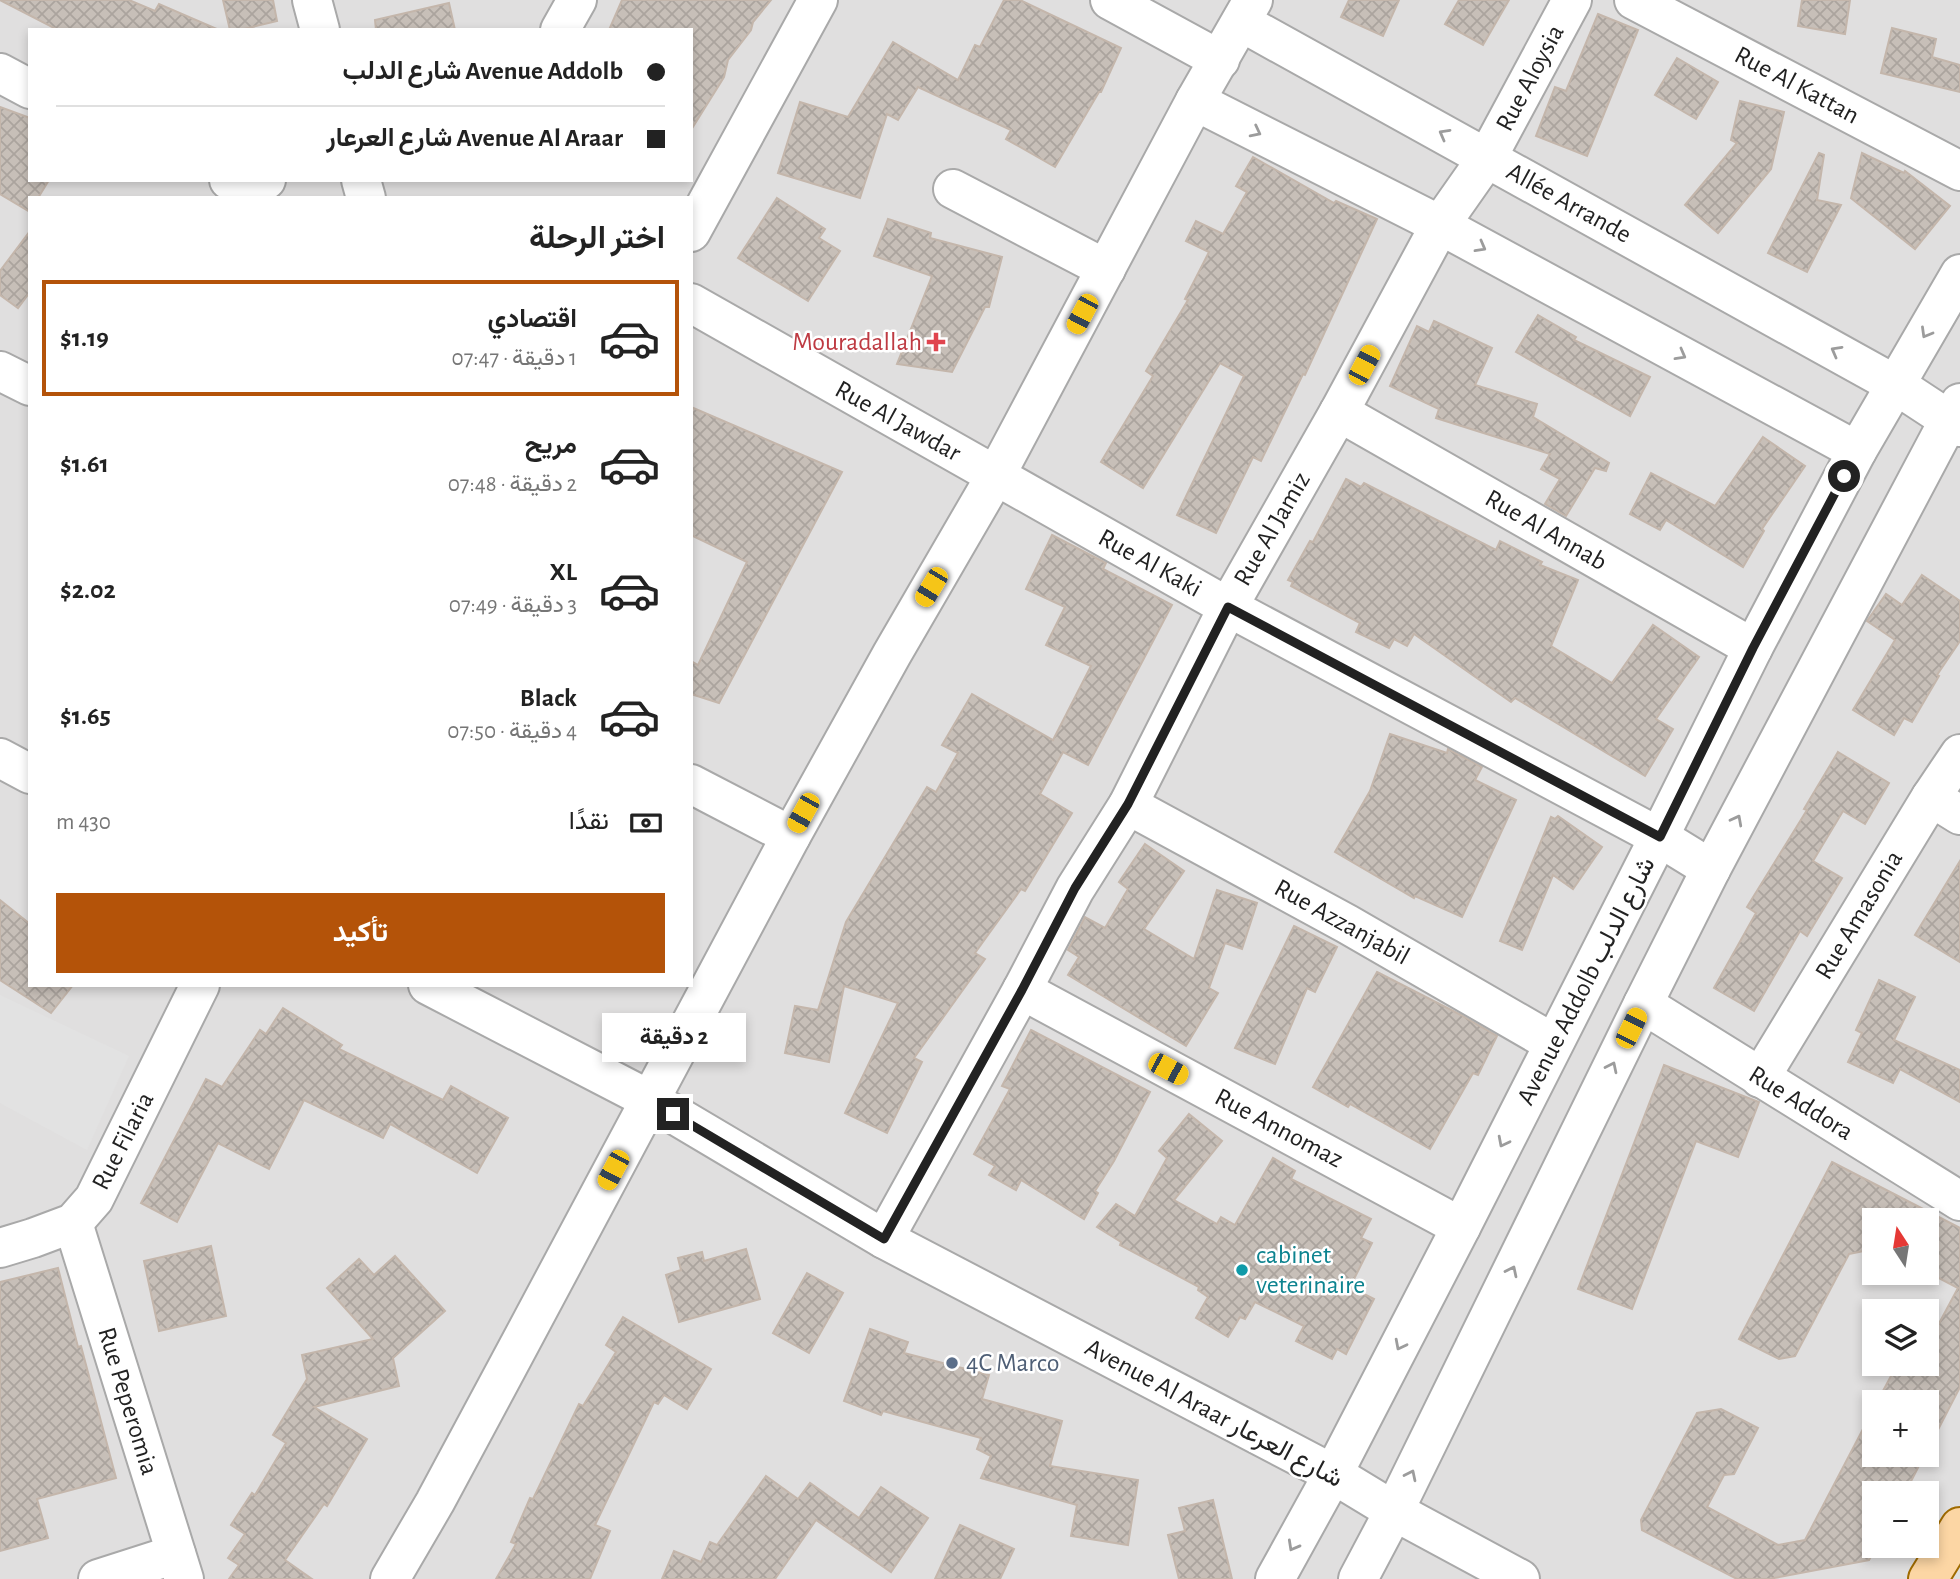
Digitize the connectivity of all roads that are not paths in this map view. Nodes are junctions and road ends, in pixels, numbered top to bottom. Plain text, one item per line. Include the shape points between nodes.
1 (312, 0) edge
2 (577, 0) edge
3 (818, 0) edge
4 (1110, 0) edge
5 (1572, 0) edge
6 (1634, 0) edge
7 (1247, 11) edge
8 (319, 28) edge
9 (561, 28) edge
10 (1220, 60) junction
11 (0, 73) edge
12 (28, 88) edge
13 (1195, 102) junction
14 (1487, 158) junction
15 (1960, 171) edge
16 (953, 189) dead end
17 (1440, 225) junction
18 (693, 228) edge
19 (1106, 268) junction
20 (1960, 274) edge
21 (693, 304) edge
22 (0, 371) edge
23 (1896, 384) junction
24 (28, 385) edge
25 (1339, 412) junction
26 (1956, 417) edge
27 (1857, 451) junction
28 (996, 475) junction
29 (1228, 607) junction
30 (1753, 648) junction
31 (1960, 754) edge
32 (0, 758) edge
33 (28, 773) edge
34 (693, 785) edge
35 (1128, 804) junction
36 (1946, 806) edge
37 (791, 836) junction
38 (1660, 837) junction
39 (1711, 869) junction
40 (199, 987) edge
41 (432, 987) edge
42 (1022, 990) junction
43 (1643, 1004) junction
44 (1553, 1043) junction
45 (1760, 1077) junction
46 (650, 1100) junction
47 (1960, 1201) edge
48 (73, 1223) junction
49 (1461, 1227) junction
50 (884, 1239) junction
51 (0, 1248) edge
52 (1333, 1474) junction
53 (1394, 1511) junction
54 (1960, 1527) edge
55 (180, 1566) edge
56 (98, 1579) edge
57 (390, 1579) edge
58 (1275, 1579) edge
59 (1357, 1579) edge
60 (1520, 1579) edge
61 (1928, 1579) edge

1 - 8 street
2 - 9 street
3 - 18 street
4 - 10 street
5 - 14 street, Rue Aloysia
6 - 15 street, Rue Al Kattan
7 - 10 street
14 -> 7 street, Allée Arrande
10 - 13 street
11 - 12 street
13 -> 17 street
13 - 19 street
14 - 17 street, Rue Aloysia
23 -> 14 street, Allée Arrande
16 - 19 street
17 - 25 street, Rue Al Jamiz
17 -> 27 street
19 - 28 street
20 -> 23 street, Avenue Addolb شارع الدلب
21 - 28 street, Rue Al Jawdar
22 - 24 street
23 - 26 street, Allée Arrande
23 - 27 street, Avenue Addolb شارع الدلب
25 - 29 street, Rue Al Jamiz
25 - 30 street, Rue Al Annab
39 -> 26 street
27 - 30 street, Avenue Addolb شارع الدلب
28 - 29 street, Rue Al Kaki
28 - 37 street
29 - 35 street, Rue Al Jamiz
29 - 38 street, Rue Al Kaki
30 - 38 street, Avenue Addolb شارع الدلب
31 - 36 street, Rue Amasonia
32 - 33 street
34 - 37 street
35 - 42 street, Rue Al Jamiz via 1075,888
35 - 44 street, Rue Azzanjabil
36 - 45 street, Rue Amasonia
37 - 46 street
38 - 39 street, Rue Al Kaki
38 - 44 street, Avenue Addolb شارع الدلب
39 - 43 street
40 - 48 street, Rue Filaria via 94,1199
41 - 46 street, Avenue Al Araar شارع العرعار
42 - 49 street, Rue Annomaz
42 - 50 street, Rue Al Jamiz
43 - 45 street, Rue Addora
53 -> 43 street
44 -> 49 street, Avenue Addolb شارع الدلب
45 - 47 street, Rue Addora
46 - 50 street, Avenue Al Araar شارع العرعار
46 - 57 street
48 - 51 street, Rue Filaria
48 - 55 street, Rue Peperomia
49 -> 52 street, Avenue Addolb شارع الدلب
50 - 52 street, Avenue Al Araar شارع العرعار
52 - 53 street, Avenue Al Araar شارع العرعار
52 -> 58 street, Avenue Addolb شارع الدلب
53 - 59 street
53 - 60 street, Avenue Al Araar شارع العرعار
54 - 61 main road
55 - 56 street

